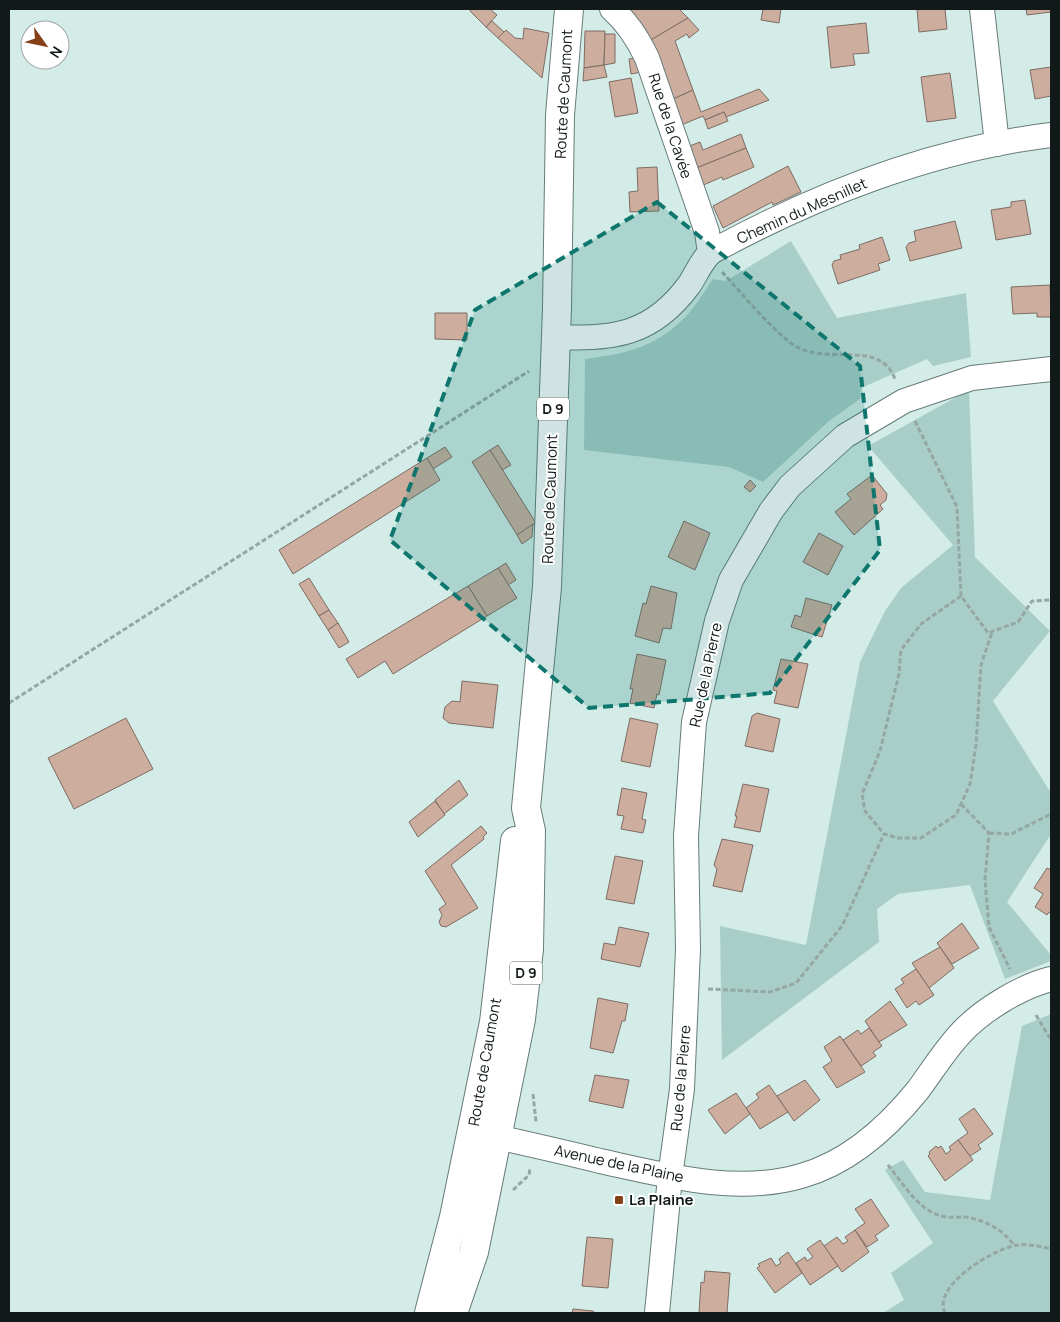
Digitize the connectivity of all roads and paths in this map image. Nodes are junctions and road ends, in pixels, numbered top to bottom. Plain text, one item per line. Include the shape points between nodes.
1 (569, 9) edge
2 (612, 9) edge
3 (982, 9) edge
4 (1051, 135) edge
5 (997, 144) junction
6 (710, 253) junction
7 (556, 345) junction
8 (1051, 369) edge
9 (904, 401) junction
10 (961, 596) junction
11 (1051, 600) edge
12 (992, 631) junction
13 (9, 703) edge
14 (961, 804) junction
15 (1051, 814) edge
16 (989, 833) junction
17 (884, 834) junction
18 (1012, 972) dead end
19 (1051, 979) edge
20 (687, 989) junction
21 (1036, 1015) dead end
22 (1051, 1040) edge
23 (485, 1134) junction
24 (888, 1165) dead end
25 (670, 1177) junction
26 (1014, 1245) junction
27 (1051, 1248) edge
28 (429, 1313) edge
29 (453, 1313) edge
30 (657, 1313) edge
31 (945, 1313) edge

1 - 7 main road, Route de Caumont / D 9 via 560,115
2 - 6 street, Rue de la Cavée via 637,38 647,58 707,232
3 - 5 street
4 - 5 street, Chemin du Mesnillet
5 - 6 street, Chemin du Mesnillet via 870,181 773,220
6 - 7 street, Chemin du Mesnillet via 670,308 654,319 632,332
6 - 9 path via 719,269 781,333 800,348 834,356 875,357 885,362
7 - 13 path
7 - 23 main road, Route de Caumont / D 9 via 547,587 526,808 517,826 494,1022
8 - 9 street, Rue de la Pierre via 972,378
9 - 10 path via 957,507
9 - 20 street, Rue de la Pierre via 845,436 790,486 746,550 731,580 715,628 694,722 686,836
10 - 12 path via 988,633
10 - 17 path via 922,624 902,650 880,751 862,794 865,811
11 - 12 path via 1032,601 1018,622
12 - 14 path via 981,665 970,784
14 - 16 path
14 - 17 path via 956,815 921,838
15 - 16 path via 1011,834
16 - 18 path via 985,880 989,927
17 - 20 path via 842,926 796,983 770,992
19 - 25 street, Avenue de la Plaine via 1023,990 979,1016 902,1109 866,1142 834,1162 802,1176 769,1182 739,1184
20 - 25 street, Rue de la Pierre via 682,1089
21 - 22 path
23 - 25 street, Avenue de la Plaine
23 - 28 main road, Route de Caumont / D 9 via 454,1217
23 - 29 main road, Route de Caumont / D 9 via 474,1252
24 - 26 path via 922,1205 941,1216 986,1222 1006,1234
25 - 30 street, Rue de la Pierre
26 - 27 path
26 - 31 path via 964,1272 944,1295

